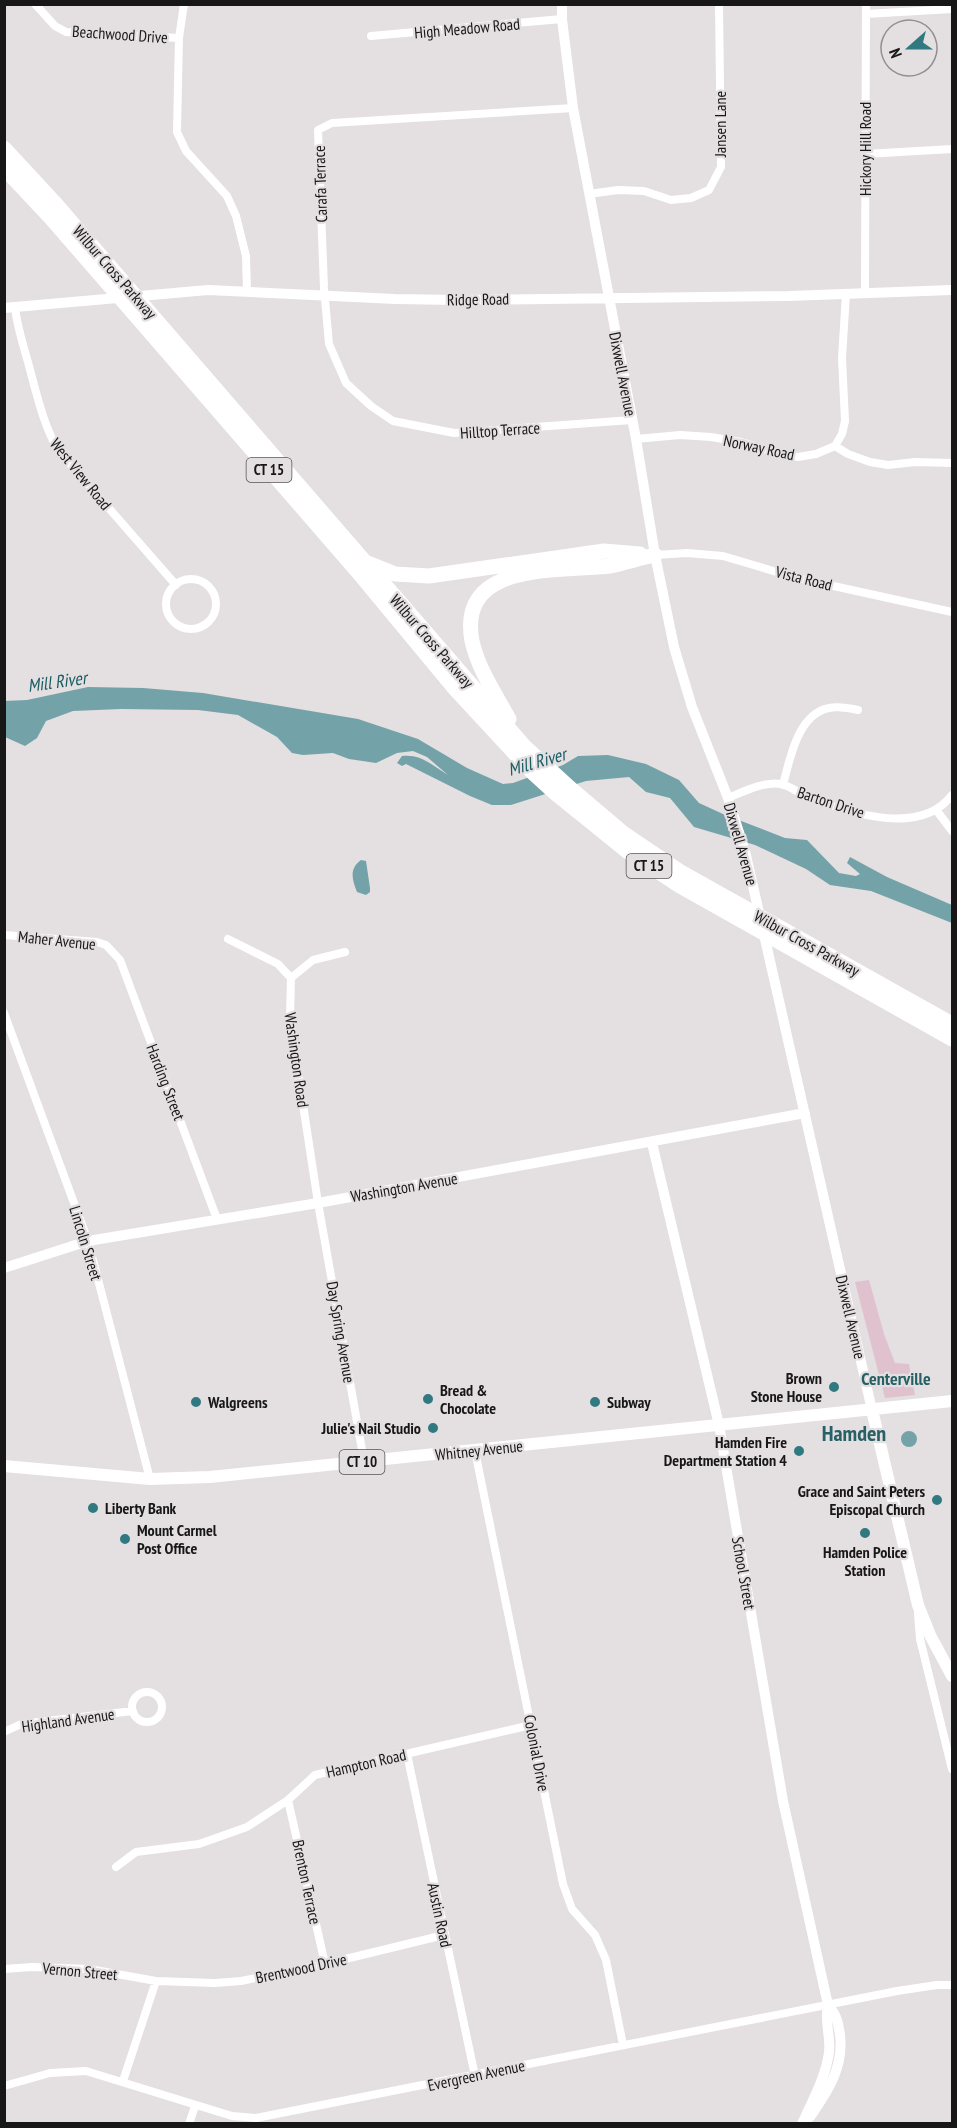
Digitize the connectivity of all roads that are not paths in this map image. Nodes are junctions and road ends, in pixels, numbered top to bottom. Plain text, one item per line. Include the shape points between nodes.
1 (35, 4) edge
2 (184, 4) edge
3 (562, 4) edge
4 (719, 4) edge
5 (867, 4) edge
6 (952, 9) edge
7 (866, 14) junction
8 (562, 19) junction
9 (371, 36) dead end
10 (179, 38) junction
11 (573, 108) junction
12 (4, 148) edge
13 (952, 149) edge
14 (865, 154) junction
15 (4, 168) edge
16 (589, 194) junction
17 (952, 290) edge
18 (247, 291) junction
19 (846, 294) junction
20 (865, 294) junction
21 (324, 296) junction
22 (609, 298) junction
23 (10, 308) edge
24 (346, 383) joint
25 (632, 420) junction
26 (636, 439) junction
27 (835, 446) junction
28 (952, 463) edge
29 (655, 555) junction
30 (363, 561) junction
31 (176, 585) junction
32 (952, 612) edge
33 (858, 710) dead end
34 (524, 746) junction
35 (783, 784) junction
36 (952, 795) edge
37 (728, 798) junction
38 (936, 811) junction
39 (952, 831) edge
40 (4, 935) edge
41 (228, 939) dead end
42 (109, 948) joint
43 (345, 952) dead end
44 (291, 978) junction
45 (4, 1013) edge
46 (952, 1024) edge
47 (952, 1039) edge
48 (805, 1113) junction
49 (652, 1143) junction
50 (318, 1203) junction
51 (217, 1219) junction
52 (88, 1241) junction
53 (4, 1268) edge
54 (952, 1401) edge
55 (872, 1410) junction
56 (719, 1425) junction
57 (475, 1451) junction
58 (364, 1461) junction
59 (4, 1466) edge
60 (150, 1479) junction
61 (918, 1605) junction
62 (952, 1676) edge
63 (133, 1711) dead end
64 (531, 1725) junction
65 (952, 1729) edge
66 (4, 1732) edge
67 (947, 1745) junction
68 (407, 1754) junction
69 (952, 1769) edge
70 (288, 1800) junction
71 (116, 1867) dead end
72 (444, 1935) junction
73 (325, 1964) junction
74 (4, 1969) edge
75 (156, 1981) junction
76 (952, 1985) edge
77 (828, 2006) junction
78 (623, 2045) junction
79 (475, 2076) junction
80 (123, 2081) junction
81 (4, 2086) edge
82 (195, 2106) junction
83 (189, 2124) edge
84 (804, 2124) edge

1 - 10 street, Beachwood Drive via 66,32
2 - 10 street, Beachwood Drive
3 - 8 main road, Dixwell Avenue
4 - 16 street, Jansen Lane via 721,167 709,190 691,198 671,200 644,191
5 - 7 street, Hickory Hill Road
6 - 7 street
7 - 14 street, Hickory Hill Road
8 - 9 street, High Meadow Road
8 - 11 main road, Dixwell Avenue
10 - 18 street, Beachwood Drive via 177,132 186,151 227,196 236,216 246,256
11 - 16 main road, Dixwell Avenue
11 - 21 street, Carafa Terrace via 332,123 318,130
12 - 30 highway, Wilbur Cross Parkway / CT 15
13 - 14 street
14 - 20 street, Hickory Hill Road
15 - 47 highway, Wilbur Cross Parkway / CT 15 via 358,572 455,689 532,772 628,852 680,886
16 - 22 main road, Dixwell Avenue
17 - 20 main road, Ridge Road
18 - 21 main road, Ridge Road
18 - 23 main road, Ridge Road via 157,293
19 - 20 main road, Ridge Road
19 - 22 main road, Ridge Road
19 - 27 street via 842,358 846,421
21 - 22 main road, Ridge Road
21 - 24 street, Carafa Terrace via 329,344
22 - 25 main road, Dixwell Avenue
23 - 31 street, West View Road via 40,407 58,450
24 - 25 street, Hilltop Terrace via 393,421 454,433
25 - 26 main road, Dixwell Avenue
26 - 27 street, Norway Road via 711,437 798,457
26 - 29 main road, Dixwell Avenue
27 - 28 street via 870,462 888,465
29 - 30 highway via 604,552 429,576 395,574
29 - 32 street, Vista Road via 723,556 797,578
29 - 34 highway via 612,565 530,572 493,584 479,598 471,616 472,640 491,687
29 - 37 main road, Dixwell Avenue via 681,672
30 - 34 highway, Wilbur Cross Parkway / CT 15
31 - 31 street via 166,604 171,619 191,629 211,620 216,608 208,585 195,579
33 - 35 street via 829,708 816,712 802,728
34 - 46 highway, Wilbur Cross Parkway / CT 15 via 623,832 679,871
35 - 37 street, Barton Drive
35 - 38 street, Barton Drive via 809,798 878,817 901,819
36 - 38 street
37 - 48 main road, Dixwell Avenue via 743,845
38 - 39 street
40 - 42 street, Maher Avenue via 97,942
41 - 44 street via 278,964
42 - 51 street, Harding Street via 120,960
43 - 44 street via 313,960
44 - 50 street, Washington Road via 290,1019
45 - 52 street, Lincoln Street
48 - 49 main road, Washington Avenue
48 - 55 main road, Dixwell Avenue
49 - 50 main road, Washington Avenue
49 - 56 main road, School Street
50 - 51 main road, Washington Avenue
50 - 58 street, Day Spring Avenue
51 - 52 main road, Washington Avenue
52 - 53 main road, Washington Avenue
52 - 60 street, Lincoln Street
54 - 55 main road, Whitney Avenue
55 - 56 main road, Whitney Avenue / CT 10
55 - 61 main road, Dixwell Avenue
56 - 57 main road, Whitney Avenue / CT 10
56 - 77 main road, School Street via 783,1801
57 - 58 main road, Whitney Avenue / CT 10
57 - 64 street, Colonial Drive
58 - 60 main road, Whitney Avenue / CT 10 via 210,1477
59 - 60 main road, Whitney Avenue / CT 10
61 - 62 main road, Dixwell Avenue
61 - 67 street via 920,1639
63 - 66 street, Highland Avenue via 21,1724
64 - 68 street, Hampton Road
64 - 78 street, Colonial Drive via 563,1884 572,1909 595,1935 606,1959
65 - 67 street
67 - 69 street
68 - 70 street, Hampton Road via 315,1775
68 - 72 street, Austin Road
70 - 71 street, Hampton Road via 247,1827 199,1844 136,1852
70 - 73 street, Brenton Terrace
72 - 73 street, Brentwood Drive
72 - 79 street, Austin Road
73 - 75 street, Brentwood Drive via 241,1981
74 - 75 street, Vernon Street via 89,1969
75 - 80 street
76 - 77 street, Evergreen Avenue via 919,1987
77 - 78 street, Evergreen Avenue
77 - 84 main road, School Street via 825,2018 830,2046 826,2068
78 - 79 street, Evergreen Avenue
79 - 82 street, Evergreen Avenue via 255,2118
80 - 81 street, Evergreen Avenue via 86,2071 50,2073
80 - 82 street, Evergreen Avenue
82 - 83 street

